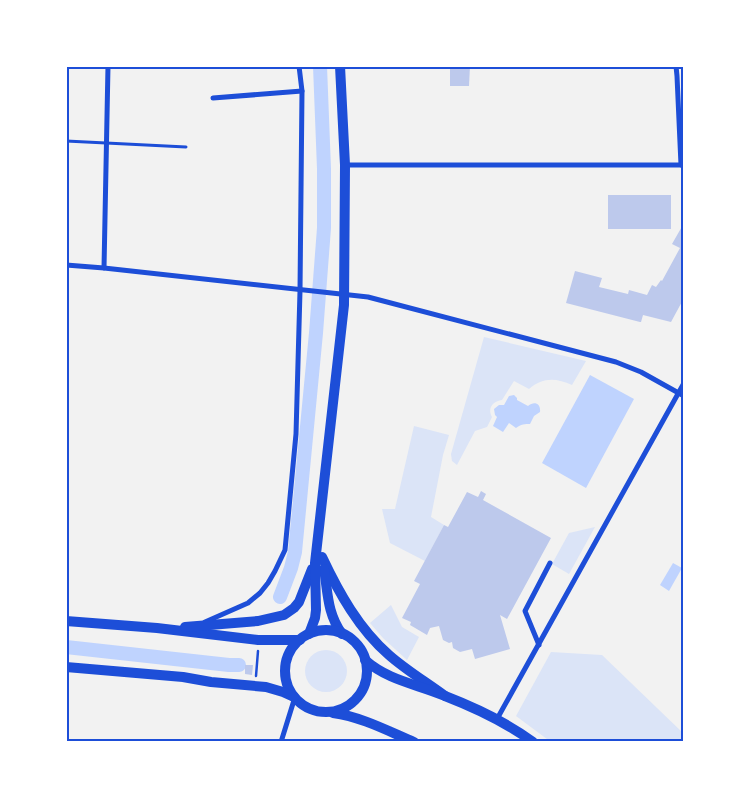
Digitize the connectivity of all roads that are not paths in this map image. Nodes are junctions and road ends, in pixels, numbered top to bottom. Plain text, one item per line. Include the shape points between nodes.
1 (108, 66) edge
2 (299, 66) edge
3 (340, 66) edge
4 (676, 66) edge
5 (302, 91) junction
6 (213, 98) dead end
7 (66, 141) edge
8 (106, 143) junction
9 (186, 147) dead end
10 (345, 165) junction
11 (683, 165) edge
12 (66, 265) edge
13 (104, 268) junction
14 (300, 290) junction
15 (345, 294) junction
16 (684, 383) edge
17 (681, 395) edge
18 (319, 560) junction
19 (550, 563) dead end
20 (66, 621) edge
21 (195, 627) junction
22 (157, 628) junction
23 (309, 634) junction
24 (342, 634) junction
25 (300, 640) junction
26 (539, 645) junction
27 (365, 660) junction
28 (66, 666) edge
29 (445, 696) junction
30 (295, 698) junction
31 (324, 712) junction
32 (497, 719) junction
33 (281, 742) edge
34 (414, 742) edge
35 (533, 742) edge

1 - 8 street
2 - 5 street
3 - 10 main road
4 - 11 street
5 - 6 street
5 - 14 street
7 - 8 lane
8 - 9 lane
8 - 13 street
10 - 11 street
10 - 15 main road
12 - 13 street
13 - 14 street
14 - 15 street
14 - 21 street via 296,434 285,550 260,593 248,603
15 - 17 street via 616,362
15 - 18 main road via 318,530
16 - 17 street
17 - 26 street
18 - 21 main road via 299,602 284,615
18 - 23 main road via 316,610
18 - 24 main road via 330,610
18 - 29 main road via 356,618 379,646
19 - 26 street via 526,611
20 - 22 main road
21 - 22 main road
22 - 25 main road via 258,640
23 - 24 main road via 331,631
23 - 25 main road
24 - 27 main road via 359,647
25 - 30 main road via 291,651 285,671
26 - 32 street
27 - 29 main road via 384,674
27 - 31 main road via 366,676 358,697 340,710
28 - 30 main road via 266,687
29 - 32 main road
30 - 31 main road via 305,706
30 - 33 street
31 - 34 main road via 358,718
32 - 35 main road

